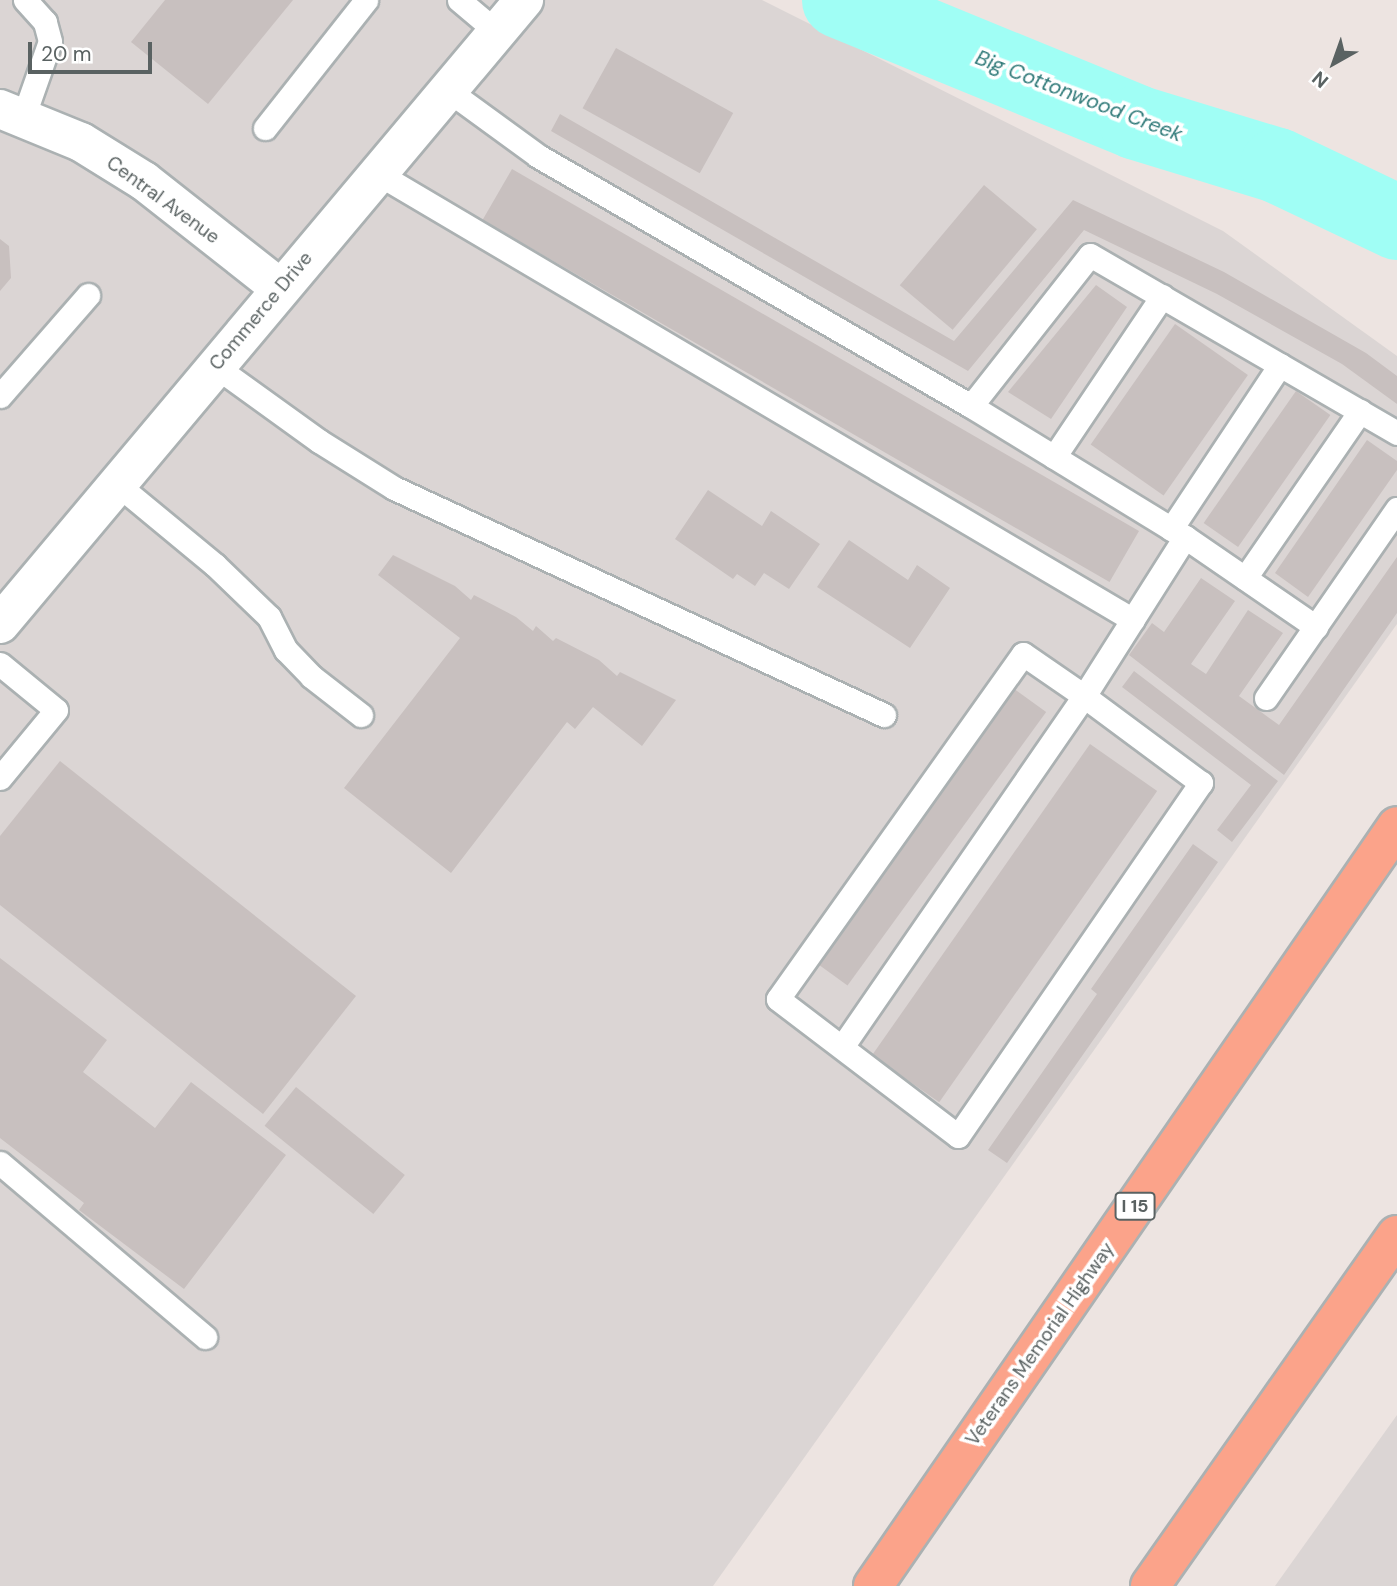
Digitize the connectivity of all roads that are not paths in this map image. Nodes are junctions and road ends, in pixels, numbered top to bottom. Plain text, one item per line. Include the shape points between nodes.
1 (26, 0) edge
2 (366, 0) edge
3 (459, 0) edge
4 (524, 0) edge
5 (497, 32) junction
6 (449, 91) junction
7 (12, 112) edge
8 (265, 128) dead end
9 (377, 173) junction
10 (280, 288) junction
11 (88, 295) dead end
12 (1162, 296) junction
13 (1280, 365) junction
14 (215, 366) junction
15 (0, 396) edge
16 (971, 406) junction
17 (1360, 411) junction
18 (1397, 433) edge
19 (1054, 457) junction
20 (117, 484) junction
21 (1397, 509) edge
22 (1178, 533) junction
23 (1245, 578) junction
24 (1133, 620) junction
25 (0, 624) edge
26 (1316, 627) junction
27 (0, 664) edge
28 (1084, 696) junction
29 (1266, 698) dead end
30 (361, 715) dead end
31 (884, 715) dead end
32 (0, 778) edge
33 (1397, 826) edge
34 (842, 1047) junction
35 (0, 1163) edge
36 (1397, 1236) edge
37 (205, 1337) dead end
38 (873, 1586) edge
39 (1150, 1586) edge

1 - 7 lane via 45,22 50,41
2 - 8 lane
3 - 5 lane
4 - 5 street, Commerce Drive
5 - 6 street, Commerce Drive
6 - 9 street, Commerce Drive
6 - 16 lane via 538,156
7 - 10 street, Central Avenue via 145,181
9 - 10 street, Commerce Drive
9 - 24 lane
10 - 14 street, Commerce Drive
11 - 15 lane
12 - 13 lane
12 - 16 lane via 1090,255
12 - 19 lane
13 - 17 lane
13 - 22 lane
14 - 20 street, Commerce Drive
14 - 31 lane via 319,442 394,488
16 - 19 lane
17 - 18 lane
17 - 23 lane
19 - 22 lane
20 - 25 street, Commerce Drive
20 - 30 lane via 215,565 269,617 286,650 312,677
21 - 26 lane
22 - 23 lane
22 - 24 lane
23 - 26 lane
24 - 28 lane
26 - 29 lane
27 - 32 lane via 56,710
28 - 34 lane
28 - 34 lane via 1024,653 778,999
28 - 34 lane via 1201,783 958,1136
33 - 38 highway, Veterans Memorial Highway / I 15
35 - 37 lane
36 - 39 highway

